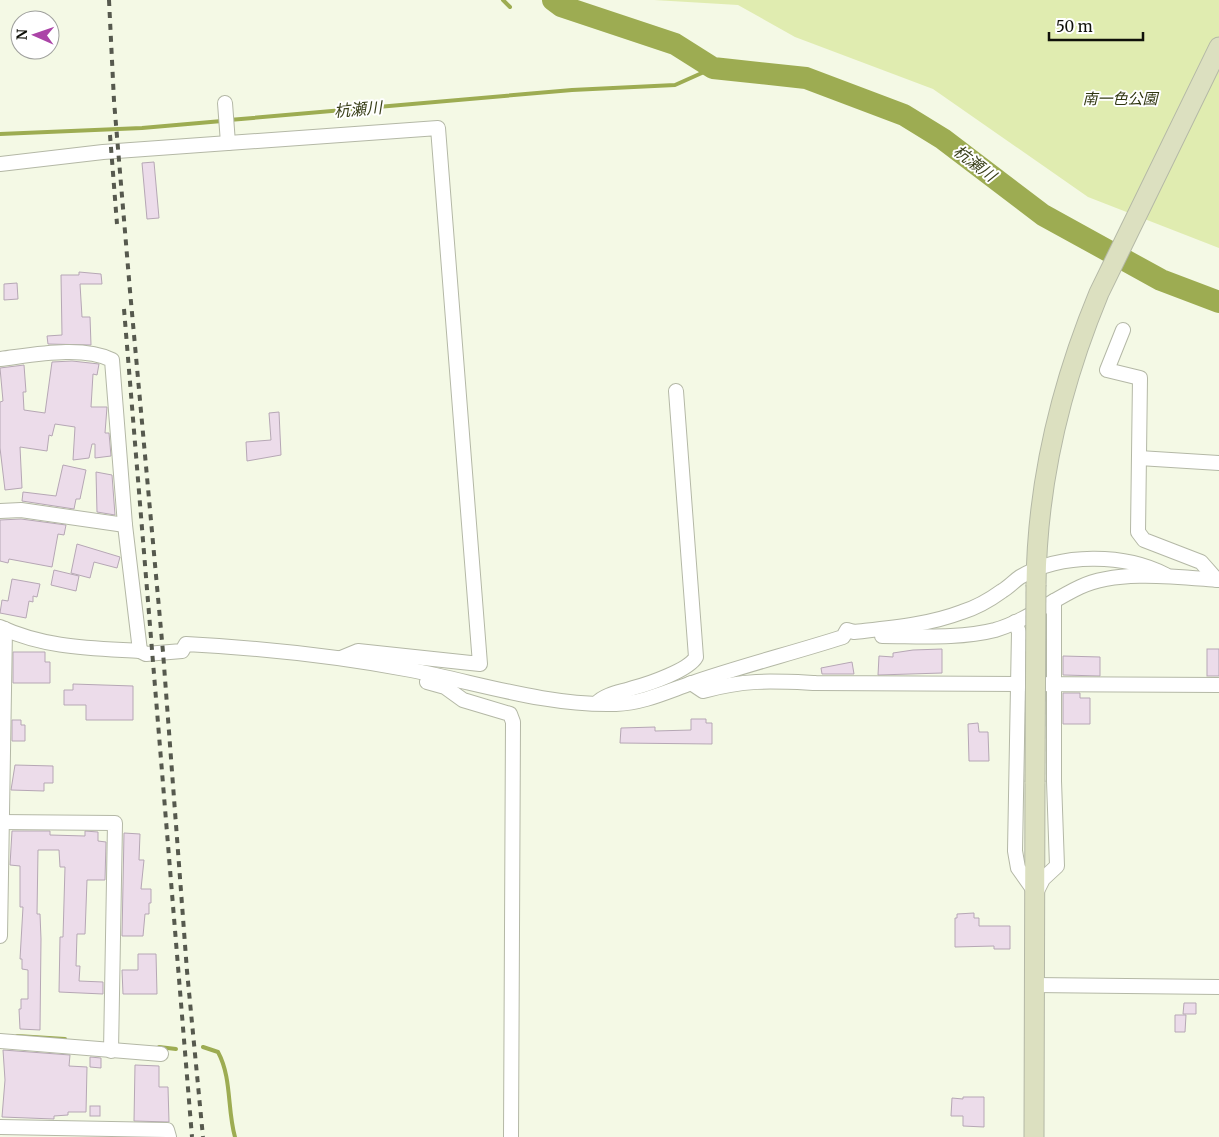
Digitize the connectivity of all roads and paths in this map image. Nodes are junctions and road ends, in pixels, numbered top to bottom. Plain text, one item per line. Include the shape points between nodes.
1 (1219, 46) edge
2 (225, 103) dead end
3 (228, 141) junction
4 (0, 164) edge
5 (1123, 330) dead end
6 (0, 359) edge
7 (676, 392) dead end
8 (1139, 458) junction
9 (1219, 463) edge
10 (0, 511) edge
11 (125, 525) junction
12 (1036, 569) junction
13 (1166, 576) junction
14 (1218, 580) edge
15 (1054, 601) junction
16 (1015, 622) junction
17 (2, 628) edge
18 (844, 637) junction
19 (140, 651) junction
20 (340, 658) junction
21 (411, 670) junction
22 (691, 683) junction
23 (1018, 684) junction
24 (1054, 684) junction
25 (1219, 685) edge
26 (597, 703) junction
27 (2, 733) edge
28 (1, 822) edge
29 (1036, 893) junction
30 (0, 936) edge
31 (1034, 986) junction
32 (1219, 987) edge
33 (0, 1042) edge
34 (111, 1051) junction
35 (161, 1054) dead end
36 (0, 1127) edge
37 (64, 1132) edge
38 (169, 1137) edge
39 (511, 1137) edge
40 (1034, 1137) edge

1 - 12 street via 1082,335 1063,392 1048,454 1039,512
2 - 3 street
3 - 4 street
3 - 20 street via 438,128 480,664 358,651
5 - 8 street via 1107,370 1140,378
6 - 11 street via 54,352 102,355 112,360
7 - 26 street via 696,657 690,666 636,688 609,695
8 - 9 street
8 - 14 street via 1138,532 1144,540 1201,562
10 - 11 street via 20,510
11 - 19 street
12 - 13 street via 1062,561 1090,559 1117,561 1156,570
12 - 18 street via 962,612 903,626 847,630
12 - 29 street, bridge
13 - 14 street
13 - 15 street via 1139,576 1082,585
15 - 16 street
15 - 24 street
16 - 18 street via 969,634
16 - 23 street via 1019,632
17 - 19 street via 64,647
17 - 27 street
18 - 22 street
19 - 20 street via 146,654 182,651 186,644
20 - 21 street
21 - 26 street via 554,702
21 - 39 street via 420,680 445,687 463,700 510,714 513,722
22 - 23 street via 703,691 764,680
22 - 26 street via 635,702
23 - 24 street
23 - 29 street via 1015,851 1018,868
24 - 25 street
24 - 29 street via 1057,866 1043,879
27 - 28 street
28 - 30 street
28 - 34 street via 115,823
29 - 31 street
31 - 32 street
31 - 40 street
33 - 34 street
34 - 35 street
36 - 37 street
37 - 38 street via 167,1130

